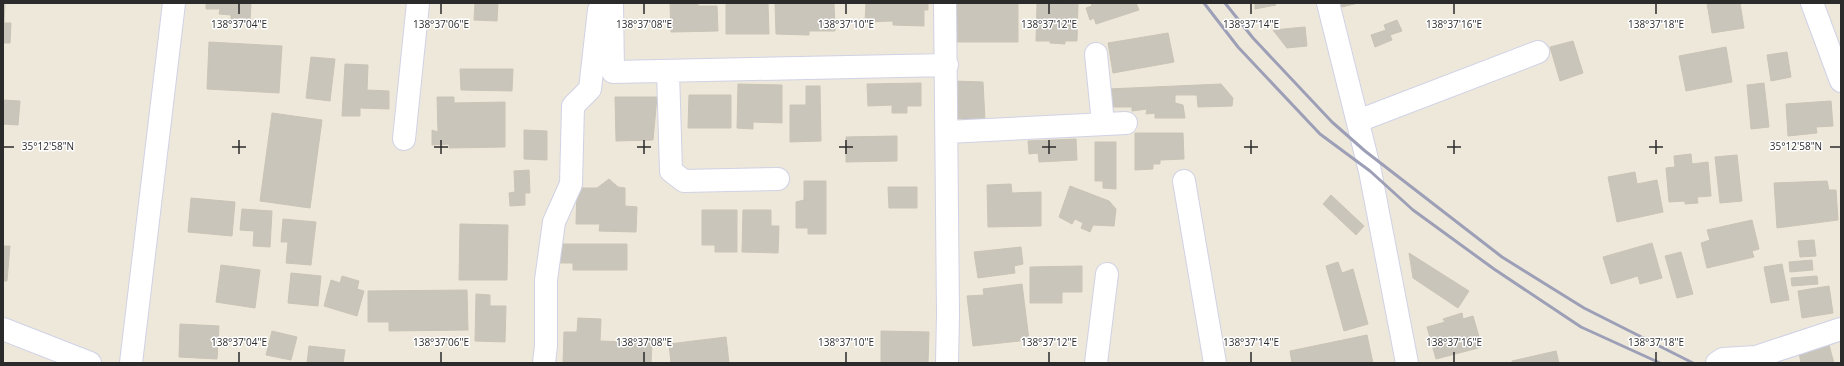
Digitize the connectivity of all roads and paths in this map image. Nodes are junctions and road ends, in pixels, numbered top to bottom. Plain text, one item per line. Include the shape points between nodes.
1 (174, 3) edge
2 (418, 3) edge
3 (945, 3) edge
4 (1328, 3) edge
5 (1812, 3) edge
6 (606, 6) edge
7 (1538, 52) dead end
8 (1096, 54) dead end
9 (946, 64) junction
10 (668, 71) junction
11 (1841, 81) edge
12 (1358, 121) junction
13 (1103, 123) junction
14 (1126, 123) dead end
15 (947, 132) junction
16 (404, 139) dead end
17 (778, 179) dead end
18 (1184, 181) dead end
19 (1107, 274) dead end
20 (3, 329) edge
21 (1841, 329) edge
22 (90, 363) edge
23 (131, 363) edge
24 (544, 363) edge
25 (947, 363) edge
26 (1096, 363) edge
27 (1215, 363) edge
28 (1407, 363) edge
29 (1717, 363) edge

1 - 23 street
2 - 16 street
3 - 9 street
4 - 12 street
5 - 11 street
6 - 10 street via 613,72
6 - 24 street via 590,88 573,106 571,184 554,222 546,280
7 - 12 street
8 - 13 street
9 - 10 street
9 - 15 street
10 - 17 street via 671,171 684,181
12 - 28 street
13 - 14 street
13 - 15 street
15 - 25 street
18 - 27 street
19 - 26 street
20 - 22 street
21 - 29 street via 1756,357 1723,359

